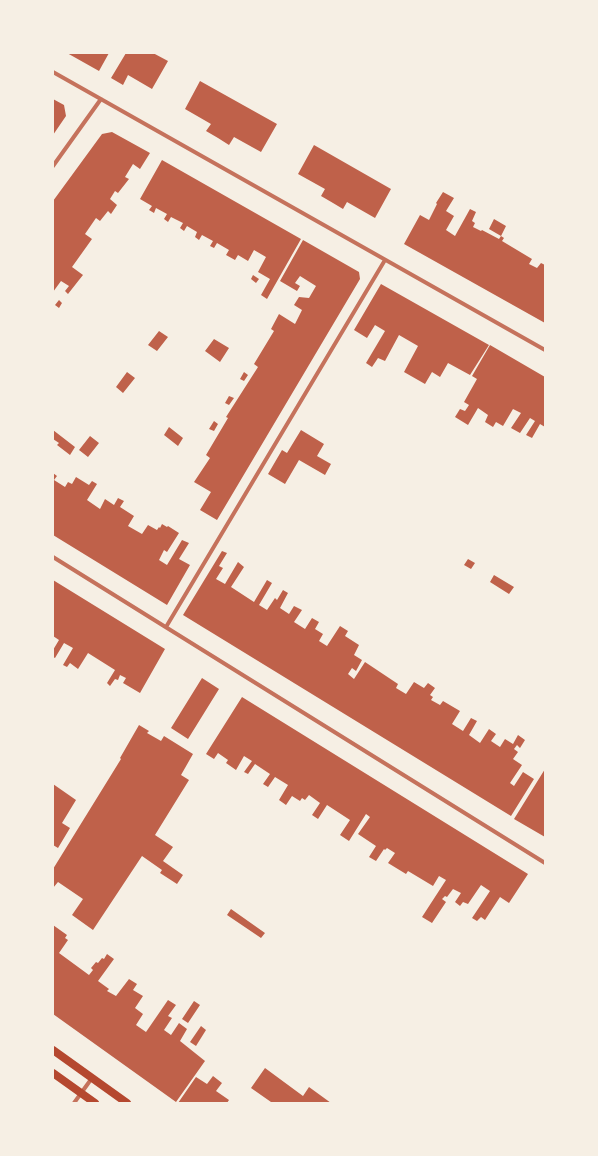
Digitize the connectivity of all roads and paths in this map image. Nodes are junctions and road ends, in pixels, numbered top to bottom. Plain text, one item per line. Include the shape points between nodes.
1 (53, 72) edge
2 (101, 99) junction
3 (53, 166) edge
4 (385, 260) junction
5 (545, 350) edge
6 (53, 557) edge
7 (166, 627) junction
8 (545, 863) edge
9 (53, 1050) edge
10 (53, 1072) edge
11 (92, 1078) junction
12 (82, 1093) junction
13 (74, 1103) edge
14 (95, 1103) edge
15 (127, 1103) edge

1 - 2 street
2 - 3 street
2 - 4 street
4 - 5 street
4 - 7 street
6 - 7 street
7 - 8 street
9 - 11 main road
10 - 12 main road
11 - 12 street
11 - 15 main road
12 - 13 street
12 - 14 main road

